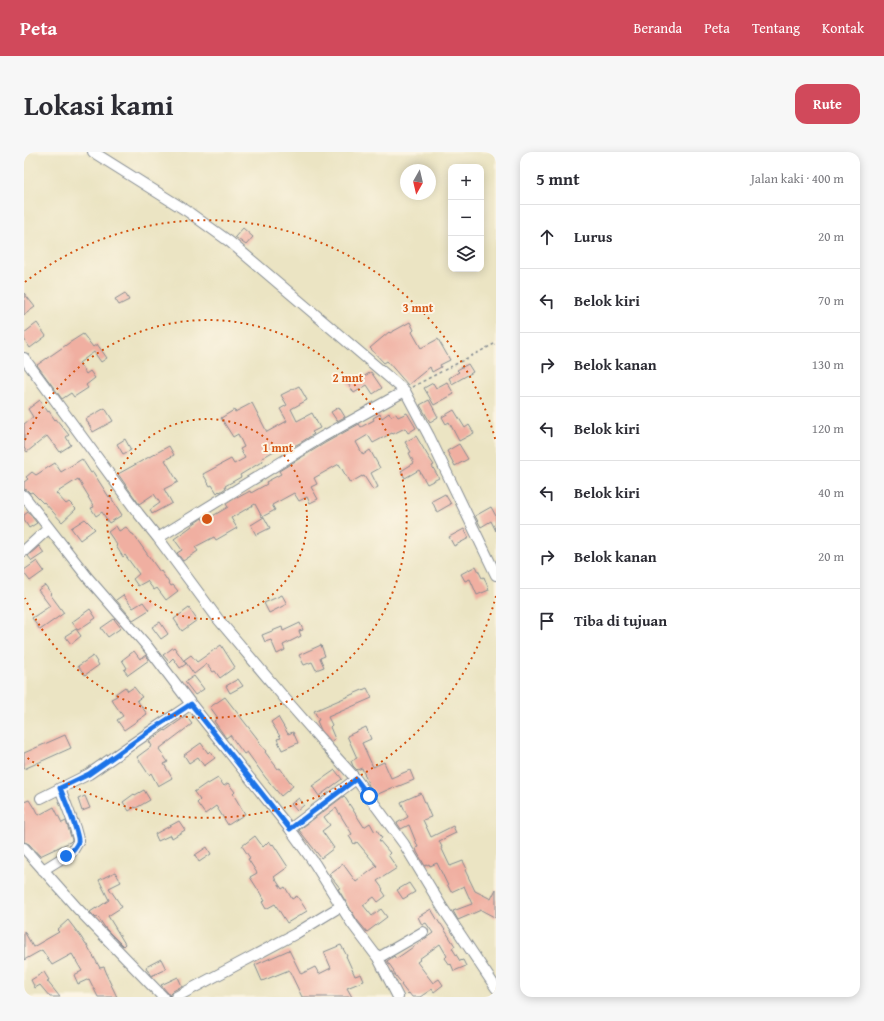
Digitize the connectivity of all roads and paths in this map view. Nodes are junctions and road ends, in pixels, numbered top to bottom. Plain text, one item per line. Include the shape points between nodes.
1 (93, 152) edge
2 (496, 343) edge
3 (24, 358) edge
4 (405, 391) junction
5 (24, 496) edge
6 (49, 528) junction
7 (158, 538) junction
8 (24, 551) edge
9 (496, 575) edge
10 (191, 704) junction
11 (356, 779) junction
12 (60, 788) junction
13 (41, 798) dead end
14 (290, 829) junction
15 (24, 848) edge
16 (43, 870) junction
17 (341, 906) junction
18 (423, 932) dead end
19 (378, 958) junction
20 (496, 988) edge
21 (162, 997) edge
22 (176, 997) edge
23 (398, 997) edge

1 - 4 street via 187,211 230,242
2 - 4 path
3 - 7 street
4 - 7 street via 322,437
4 - 9 street
5 - 6 street
6 - 8 street
6 - 10 street via 147,646
7 - 11 street via 218,619
10 - 12 street via 89,774
10 - 14 street
11 - 14 street
11 - 20 street via 404,844
12 - 13 street
12 - 16 street via 78,842 72,852
14 - 17 street
15 - 16 street
16 - 21 street
17 - 19 street
17 - 22 street
18 - 19 street
19 - 23 street

